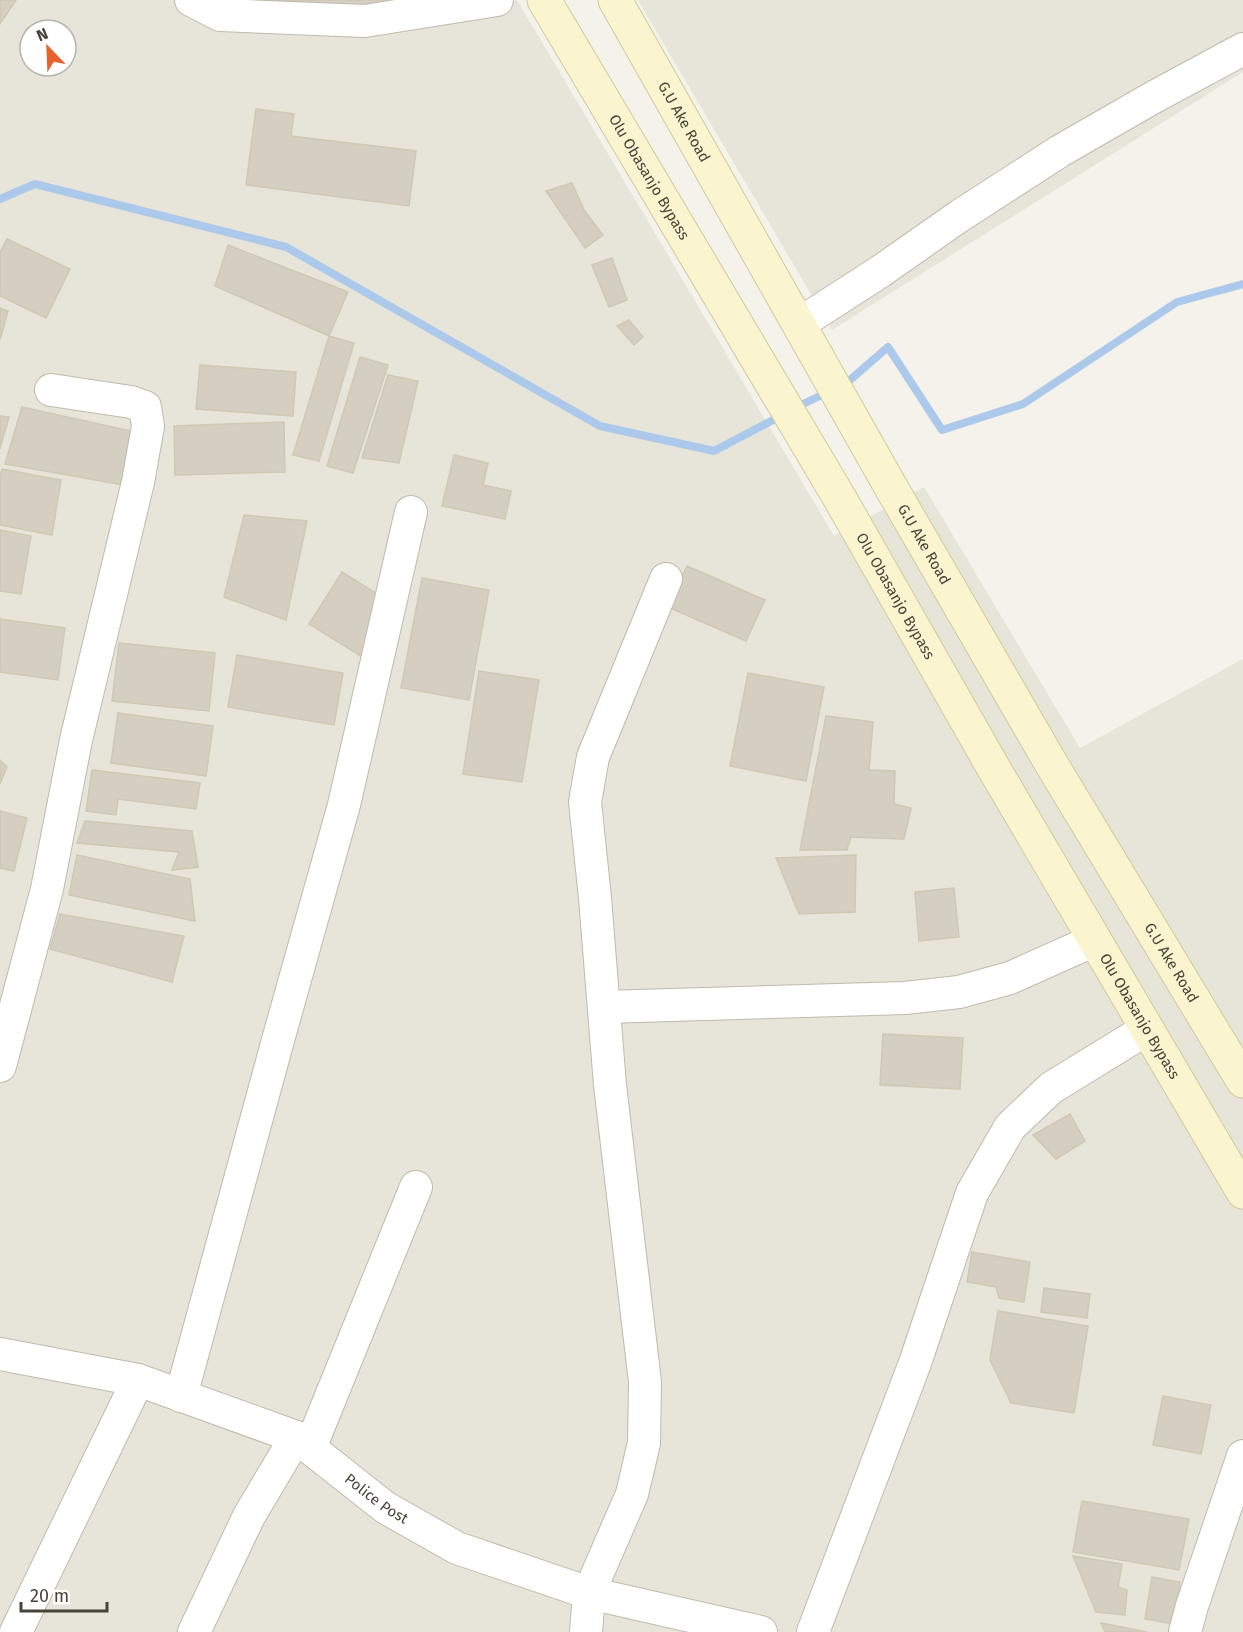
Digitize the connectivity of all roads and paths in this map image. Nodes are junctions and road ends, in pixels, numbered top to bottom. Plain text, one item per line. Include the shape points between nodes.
1 (190, 0) edge
2 (497, 0) edge
3 (544, 0) edge
4 (615, 0) edge
5 (1243, 49) edge
6 (799, 324) junction
7 (51, 390) dead end
8 (411, 512) dead end
9 (666, 579) dead end
10 (1095, 940) junction
11 (604, 1007) junction
12 (1147, 1029) junction
13 (0, 1066) edge
14 (1243, 1081) edge
15 (416, 1187) dead end
16 (1243, 1192) edge
17 (0, 1354) edge
18 (138, 1380) junction
19 (181, 1396) junction
20 (303, 1442) junction
21 (1243, 1456) edge
22 (589, 1593) junction
23 (16, 1632) edge
24 (194, 1632) edge
25 (586, 1632) edge
26 (761, 1632) edge
27 (813, 1632) edge
28 (1185, 1632) edge

1 - 2 street via 220,15 365,21
3 - 10 main road, Olu Obasanjo Bypass via 839,497
4 - 6 main road, G.U Ake Road
5 - 6 street via 1060,151
6 - 14 main road, G.U Ake Road via 1052,765
7 - 13 street via 145,407 148,426 76,740 47,889
8 - 19 street via 344,805
9 - 11 street via 593,757 585,802
10 - 11 street via 1010,978 959,992 905,999
10 - 12 main road, Olu Obasanjo Bypass
11 - 22 street via 645,1382 644,1443 632,1494
12 - 16 main road, Olu Obasanjo Bypass
12 - 27 street via 1051,1088 1010,1127 972,1193 915,1363
15 - 20 street
17 - 18 street, Police Post
18 - 19 street, Police Post
18 - 23 street
19 - 20 street, Police Post
20 - 22 street, Police Post via 386,1508 457,1548
20 - 24 street via 249,1516
21 - 28 street
22 - 25 street
22 - 26 street, Police Post

